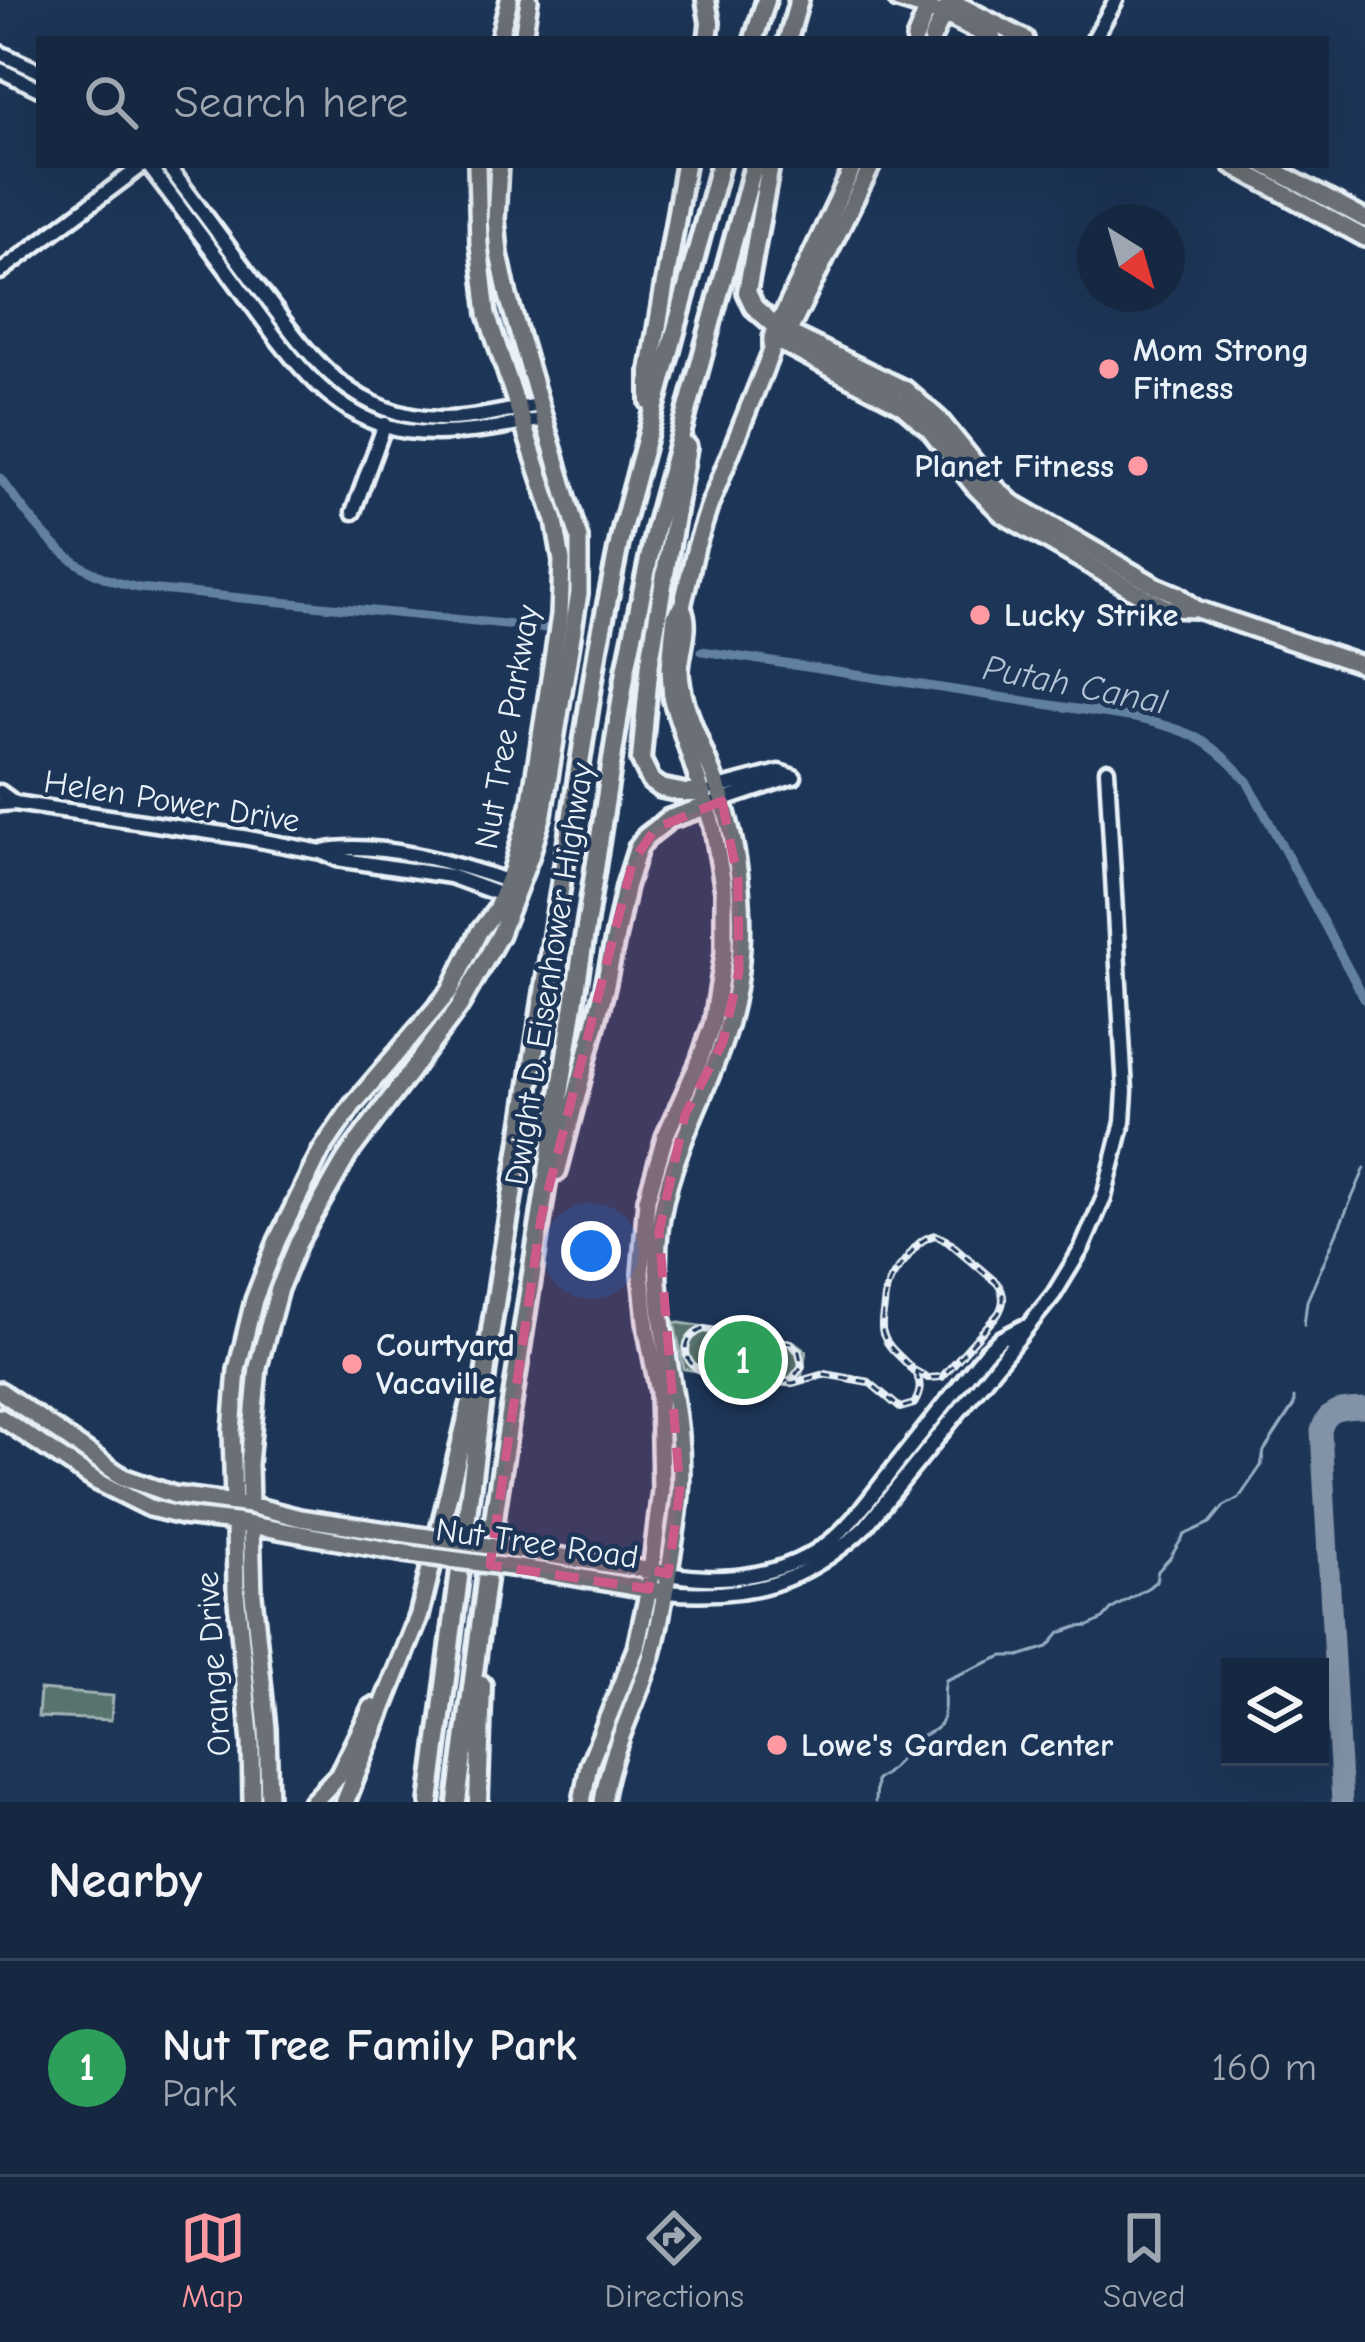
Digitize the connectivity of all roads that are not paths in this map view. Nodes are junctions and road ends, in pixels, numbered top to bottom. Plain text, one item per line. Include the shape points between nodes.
1 (509, 0) edge
2 (529, 0) edge
3 (706, 0) edge
4 (898, 0) edge
5 (1116, 0) edge
6 (763, 3) edge
7 (942, 4) edge
8 (500, 36) edge
9 (523, 36) edge
10 (708, 36) edge
11 (755, 36) edge
12 (917, 36) edge
13 (933, 36) edge
14 (989, 36) edge
15 (1018, 36) edge
16 (1096, 36) edge
17 (0, 53) edge
18 (0, 70) edge
19 (36, 70) edge
20 (36, 88) edge
21 (142, 168) edge
22 (148, 168) edge
23 (169, 168) edge
24 (477, 168) edge
25 (479, 168) edge
26 (498, 168) edge
27 (685, 168) edge
28 (719, 168) edge
29 (753, 168) edge
30 (769, 168) edge
31 (1237, 168) edge
32 (1270, 168) edge
33 (856, 174) edge
34 (1365, 219) edge
35 (1365, 238) edge
36 (499, 254) junction
37 (0, 272) edge
38 (779, 338) junction
39 (690, 401) junction
40 (541, 412) junction
41 (519, 416) junction
42 (651, 421) junction
43 (385, 424) junction
44 (938, 441) junction
45 (979, 469) junction
46 (353, 512) dead end
47 (1045, 531) junction
48 (1107, 576) junction
49 (1159, 587) junction
50 (1196, 609) junction
51 (1365, 666) edge
52 (1107, 770) dead end
53 (0, 792) edge
54 (712, 797) junction
55 (8, 804) edge
56 (511, 890) junction
57 (714, 1043) junction
58 (542, 1217) junction
59 (491, 1330) junction
60 (992, 1357) junction
61 (0, 1391) edge
62 (0, 1417) edge
63 (242, 1504) junction
64 (243, 1524) junction
65 (491, 1540) junction
66 (549, 1564) junction
67 (660, 1572) junction
68 (657, 1591) junction
69 (419, 1616) junction
70 (252, 1802) edge
71 (269, 1802) edge
72 (313, 1802) edge
73 (345, 1802) edge
74 (430, 1802) edge
75 (457, 1802) edge
76 (478, 1802) edge
77 (583, 1802) edge
78 (603, 1802) edge

1 - 8 main road
2 - 9 main road
3 - 10 highway
4 - 7 main road
5 - 16 street
6 - 11 highway
7 - 12 main road
7 - 13 main road
7 - 14 main road
7 - 15 main road
17 - 19 street
18 - 20 street
21 - 37 street
22 - 43 street via 302,369 328,394
23 - 41 street via 309,354 345,388 426,418
24 - 41 main road, Nut Tree Parkway via 487,314
25 - 36 main road via 487,179 489,241
26 - 36 main road, Nut Tree Parkway
27 - 42 highway via 650,371
28 - 42 highway, Dwight D. Eisenhower Highway
29 - 39 highway, Dwight D. Eisenhower Highway
30 - 38 highway via 747,292
31 - 35 main road
32 - 34 main road
33 - 38 main road
33 - 38 main road via 832,245
36 - 40 main road, Nut Tree Parkway
38 - 44 main road via 893,399
38 - 45 main road via 916,397
38 - 54 main road via 708,508 675,616 672,700
39 - 54 highway via 640,745 651,782
39 - 58 highway, Dwight D. Eisenhower Highway via 626,670
40 - 41 street
40 - 56 main road, Nut Tree Parkway via 579,538 579,592 543,814
41 - 43 street via 445,432
41 - 56 main road, Nut Tree Parkway via 562,561 560,615
42 - 59 highway, Dwight D. Eisenhower Highway via 598,648
43 - 46 street
44 - 45 main road via 947,439
44 - 47 main road via 992,505
45 - 47 main road
47 - 48 main road
47 - 49 main road
48 - 49 main road
48 - 50 main road via 1168,608
49 - 50 main road
50 - 51 main road
52 - 60 street, Nut Tree Road via 1123,1122 1095,1221 1065,1276
53 - 55 street, Helen Power Drive
54 - 54 street via 794,777 778,772
54 - 57 main road via 727,989
54 - 57 main road via 733,841 741,917 737,988
54 - 58 highway via 669,819 638,848
55 - 56 street, Helen Power Drive via 321,852 344,846 426,857
56 - 63 main road, Nut Tree Parkway via 500,934 458,1007 348,1155 298,1243 266,1328
56 - 63 main road, Nut Tree Parkway via 450,991 321,1151 277,1241 237,1370 232,1431
57 - 67 main road via 668,1180 657,1255 680,1489
57 - 67 main road via 664,1137 643,1224 642,1299 659,1392
58 - 65 highway, Dwight D. Eisenhower Highway
59 - 69 highway
59 - 74 highway, Dwight D. Eisenhower Highway
60 - 67 street, Nut Tree Road via 836,1537 743,1577
60 - 68 street, Nut Tree Road via 849,1542 767,1586 732,1594
61 - 63 main road, Nut Tree Road via 123,1477 174,1495
62 - 64 main road, Nut Tree Road via 124,1497
63 - 64 street, Nut Tree Parkway
63 - 66 main road, Nut Tree Road, bridge
64 - 66 main road, Nut Tree Road, bridge via 404,1553
64 - 70 main road, Orange Drive via 237,1607
64 - 71 main road, Orange Drive
65 - 75 highway, Dwight D. Eisenhower Highway
65 - 76 highway
66 - 67 main road, Nut Tree Road
66 - 68 main road, Nut Tree Road
67 - 68 main road
68 - 77 main road via 595,1748
68 - 78 main road via 650,1663
69 - 72 highway via 339,1774
69 - 73 highway

